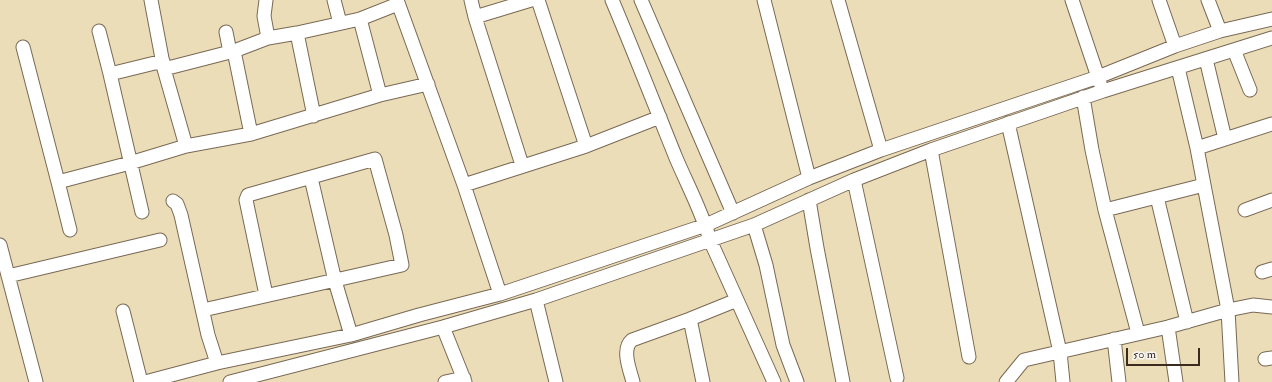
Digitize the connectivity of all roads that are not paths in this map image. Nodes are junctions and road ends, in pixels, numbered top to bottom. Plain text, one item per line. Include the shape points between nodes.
1 (151, 0) edge
2 (266, 0) edge
3 (334, 0) edge
4 (471, 0) edge
5 (531, 0) edge
6 (538, 0) edge
7 (612, 0) edge
8 (641, 0) edge
9 (764, 0) edge
10 (838, 0) edge
11 (1072, 0) edge
12 (1159, 0) edge
13 (1208, 0) edge
14 (397, 2) edge
15 (475, 17) junction
16 (360, 19) junction
17 (1272, 19) edge
18 (340, 23) junction
19 (99, 31) dead end
20 (1220, 31) junction
21 (226, 32) dead end
22 (297, 33) junction
23 (268, 38) junction
24 (1272, 38) edge
25 (1175, 46) junction
26 (23, 47) dead end
27 (1234, 50) junction
28 (232, 52) junction
29 (1206, 59) junction
30 (163, 65) junction
31 (1178, 68) junction
32 (110, 74) junction
33 (1098, 76) junction
34 (428, 84) junction
35 (1250, 90) dead end
36 (1103, 91) junction
37 (380, 96) junction
38 (1083, 97) junction
39 (314, 116) junction
40 (660, 117) junction
41 (1008, 124) junction
42 (1272, 124) edge
43 (251, 134) junction
44 (1225, 139) junction
45 (186, 146) junction
46 (586, 146) junction
47 (1197, 148) junction
48 (881, 150) junction
49 (931, 150) junction
50 (130, 163) junction
51 (522, 165) junction
52 (311, 178) junction
53 (809, 178) junction
54 (854, 180) junction
55 (58, 182) junction
56 (1204, 184) junction
57 (464, 185) junction
58 (1157, 197) junction
59 (809, 200) junction
60 (1272, 200) edge
61 (173, 201) dead end
62 (1106, 210) junction
63 (1245, 210) dead end
64 (142, 212) dead end
65 (733, 213) junction
66 (706, 225) junction
67 (754, 225) junction
68 (70, 230) dead end
69 (160, 240) dead end
70 (710, 240) junction
71 (0, 245) edge
72 (8, 276) junction
73 (335, 281) junction
74 (500, 294) junction
75 (266, 295) junction
76 (536, 300) junction
77 (737, 300) junction
78 (1272, 307) edge
79 (203, 310) junction
80 (1228, 310) junction
81 (123, 311) dead end
82 (690, 319) junction
83 (1187, 322) junction
84 (443, 327) junction
85 (1168, 327) junction
86 (1138, 334) junction
87 (351, 336) junction
88 (1114, 340) junction
89 (1060, 352) junction
90 (969, 357) dead end
91 (218, 363) junction
92 (275, 377) edge
93 (897, 378) dead end
94 (464, 380) edge
95 (36, 382) edge
96 (141, 382) edge
97 (145, 382) edge
98 (230, 382) edge
99 (445, 382) edge
100 (556, 382) edge
101 (633, 382) edge
102 (703, 382) edge
103 (774, 382) edge
104 (797, 382) edge
105 (843, 382) edge
106 (1006, 382) edge
107 (1063, 382) edge
108 (1119, 382) edge
109 (1176, 382) edge
110 (1232, 382) edge

1 - 30 street
2 - 23 street via 264,16
3 - 18 street
4 - 15 street
5 - 15 street
6 - 46 street
7 - 40 street
8 - 65 street
9 - 53 street
10 - 48 street
11 - 33 street
12 - 25 street
13 - 20 street
14 - 16 street
14 - 34 street
15 - 51 street
16 - 18 street
16 - 37 street
17 - 20 street
18 - 22 street
19 - 32 street
20 - 25 street
21 - 28 street
22 - 23 street
22 - 39 street
23 - 28 street
24 - 27 street
25 - 33 street
26 - 55 street
27 - 29 street
27 - 35 street
28 - 30 street
28 - 43 street
29 - 31 street
29 - 44 street
30 - 32 street
30 - 45 street
31 - 36 street
31 - 47 street
32 - 50 street
33 - 36 street
33 - 48 street
34 - 37 street
34 - 57 street
36 - 38 street
37 - 39 street
38 - 41 street
38 - 62 street
39 - 43 street
40 - 46 street
40 - 66 street
41 - 49 street
41 - 89 street
42 - 44 street
43 - 45 street
44 - 47 street
45 - 50 street
46 - 51 street
47 - 56 street
48 - 53 street
49 - 54 street
49 - 90 street
50 - 55 street
50 - 64 street
51 - 57 street
52 - 73 street
52 - 73 street via 375,159 396,235 402,265
52 - 75 street via 248,195 246,200
53 - 65 street
54 - 59 street
54 - 93 street
55 - 68 street
56 - 58 street
56 - 80 street
57 - 74 street
58 - 62 street
58 - 83 street
59 - 67 street
59 - 105 street
60 - 63 street
61 - 79 street via 181,216
62 - 86 street
65 - 66 street
66 - 70 street
66 - 74 street
67 - 70 street
67 - 104 street via 766,265 783,345
69 - 72 street
70 - 76 street
70 - 77 street
71 - 72 street
72 - 95 street
73 - 75 street
73 - 87 street
74 - 87 street
75 - 79 street
76 - 84 street
76 - 100 street
77 - 82 street
77 - 103 street
78 - 80 street via 1253,305
79 - 91 street
80 - 83 street
80 - 110 street
81 - 96 street
82 - 101 street via 628,343 626,351
82 - 102 street
83 - 85 street
84 - 92 street
84 - 94 street
85 - 86 street
85 - 109 street
86 - 88 street
87 - 91 street
88 - 89 street
88 - 108 street
89 - 106 street via 1024,360
89 - 107 street
91 - 97 street
92 - 98 street
94 - 99 street

